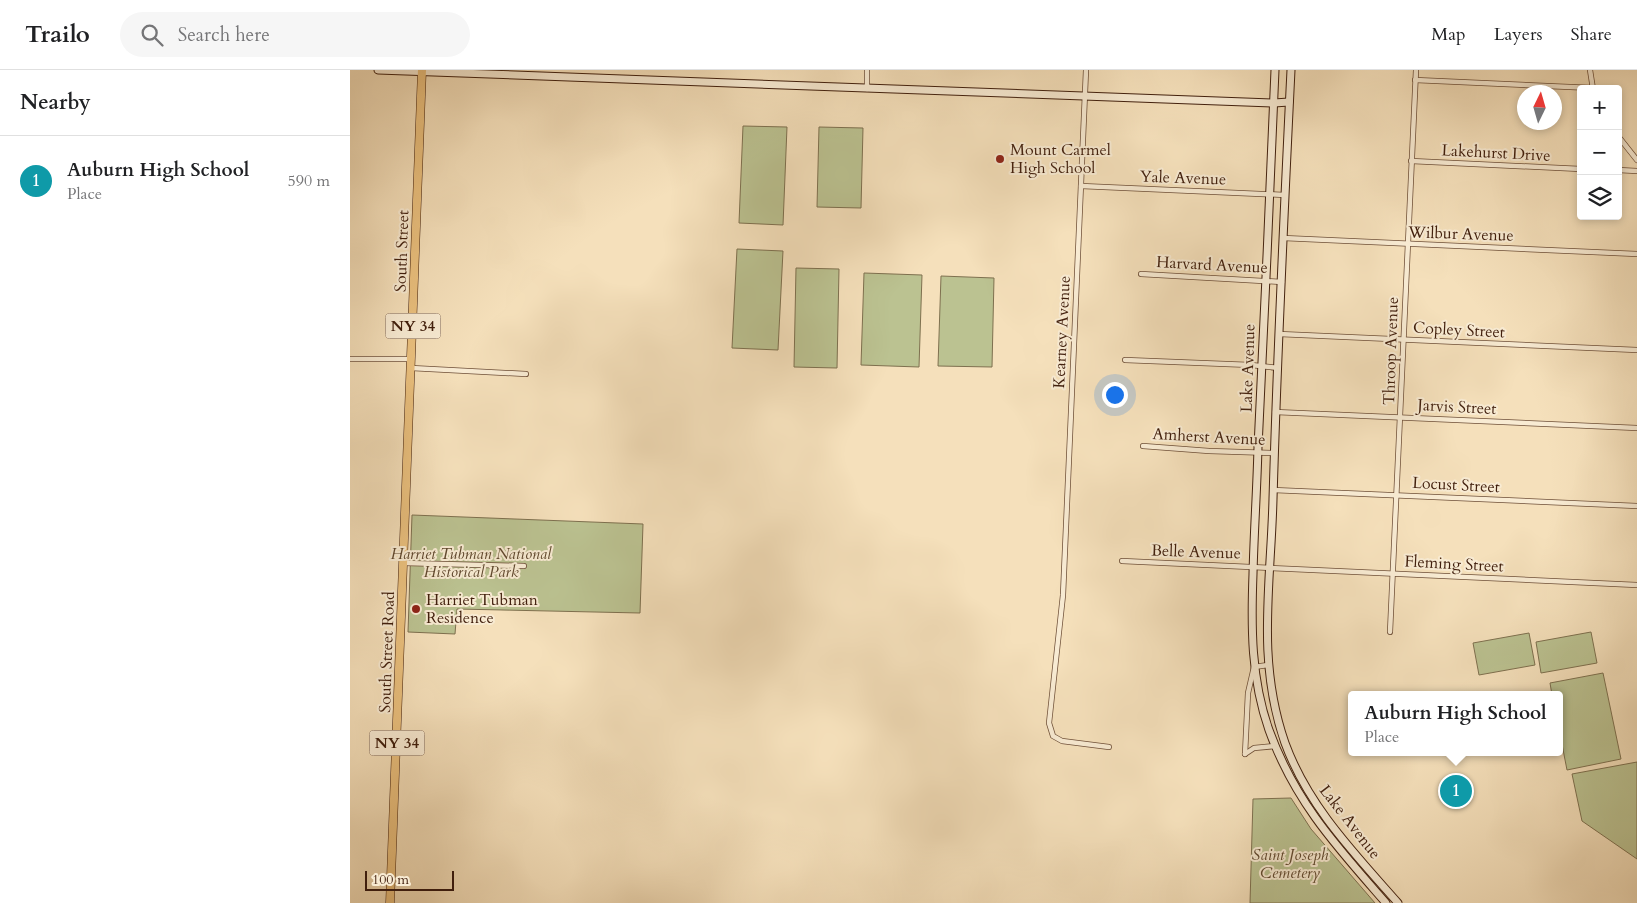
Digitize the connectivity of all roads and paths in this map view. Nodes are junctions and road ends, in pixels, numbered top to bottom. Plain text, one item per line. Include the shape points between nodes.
1 (378, 70) edge
2 (868, 70) edge
3 (1086, 70) edge
4 (1275, 70) edge
5 (1291, 70) edge
6 (1416, 70) edge
7 (1590, 70) edge
8 (422, 71) edge
9 (1415, 80) junction
10 (1592, 85) edge
11 (1577, 87) edge
12 (867, 88) junction
13 (1084, 96) junction
14 (1289, 102) junction
15 (1274, 104) junction
16 (1622, 141) edge
17 (1637, 160) edge
18 (1411, 161) junction
19 (1577, 169) edge
20 (1622, 170) edge
21 (1637, 171) edge
22 (1081, 186) junction
23 (1270, 194) junction
24 (1285, 195) junction
25 (1283, 238) junction
26 (1408, 244) junction
27 (1637, 254) edge
28 (1141, 274) dead end
29 (1266, 280) junction
30 (1282, 282) junction
31 (1280, 334) junction
32 (1404, 340) junction
33 (1637, 350) edge
34 (350, 359) edge
35 (412, 359) junction
36 (1125, 360) dead end
37 (1262, 366) junction
38 (411, 368) junction
39 (1278, 368) junction
40 (526, 374) dead end
41 (1276, 412) junction
42 (1400, 418) junction
43 (1637, 428) edge
44 (1143, 446) dead end
45 (1258, 453) junction
46 (1274, 453) junction
47 (1273, 490) junction
48 (1397, 495) junction
49 (1637, 506) edge
50 (1122, 561) dead end
51 (404, 563) junction
52 (524, 566) dead end
53 (1253, 567) junction
54 (1269, 568) junction
55 (1393, 574) junction
56 (403, 582) joint
57 (1637, 585) edge
58 (1390, 632) dead end
59 (1268, 665) junction
60 (1254, 667) junction
61 (1276, 746) junction
62 (1110, 747) dead end
63 (390, 903) edge
64 (1386, 903) edge
65 (1398, 903) edge

1 - 8 main road
2 - 12 street
3 - 13 street, Kearney Avenue
4 - 15 main road, Lake Avenue
5 - 14 main road, Lake Avenue
6 - 9 street, Throop Avenue
7 - 10 street
8 - 12 main road
8 - 35 main road, South Street / NY 34
9 - 11 street
9 - 18 street, Throop Avenue
12 - 13 main road
13 - 15 main road
13 - 22 street, Kearney Avenue
14 - 15 main road
14 - 24 main road, Lake Avenue
15 - 23 main road, Lake Avenue
16 - 17 street
18 - 19 street, Lakehurst Drive
18 - 26 street, Throop Avenue
20 - 21 street
22 - 23 street, Yale Avenue
22 - 62 street, Kearney Avenue via 1063,595 1049,723 1053,736 1062,741
23 - 24 street, Yale Avenue
23 - 29 main road, Lake Avenue
24 - 25 main road, Lake Avenue
25 - 26 street, Wilbur Avenue
25 - 30 main road, Lake Avenue
26 - 27 street, Wilbur Avenue
26 - 32 street, Throop Avenue
28 - 29 street, Harvard Avenue
29 - 30 street, Harvard Avenue
29 - 37 main road, Lake Avenue
30 - 31 main road, Lake Avenue
31 - 32 street, Copley Street
31 - 39 main road, Lake Avenue
32 - 33 street, Copley Street
32 - 42 street, Throop Avenue
34 - 35 street
35 - 38 main road, South Street / NY 34
36 - 37 street
37 - 39 street
37 - 45 main road, Lake Avenue
38 - 40 street
38 - 51 main road, South Street / NY 34
39 - 41 main road, Lake Avenue
41 - 42 street, Jarvis Street
41 - 46 main road, Lake Avenue
42 - 43 street, Jarvis Street
42 - 48 street, Throop Avenue
44 - 45 street, Amherst Avenue
45 - 46 street, Amherst Avenue
45 - 53 main road, Lake Avenue
46 - 47 main road, Lake Avenue
47 - 48 street, Locust Street
47 - 54 main road, Lake Avenue
48 - 49 street, Locust Street
48 - 55 street, Throop Avenue
50 - 53 street, Belle Avenue
51 - 52 street
51 - 56 main road, South Street / NY 34
53 - 54 street, Belle Avenue
53 - 60 main road, Lake Avenue
54 - 55 street, Fleming Street
54 - 59 main road, Lake Avenue
55 - 57 street, Fleming Street
55 - 58 street, Throop Avenue
56 - 63 main road, South Street Road / NY 34
59 - 60 street
59 - 65 main road, Lake Avenue via 1279,724 1292,761 1308,791 1342,839
60 - 61 main road, Lake Avenue via 1261,702
60 - 61 street, Lake Avenue via 1248,693 1245,754 1254,748
61 - 64 main road, Lake Avenue via 1292,783 1316,821

